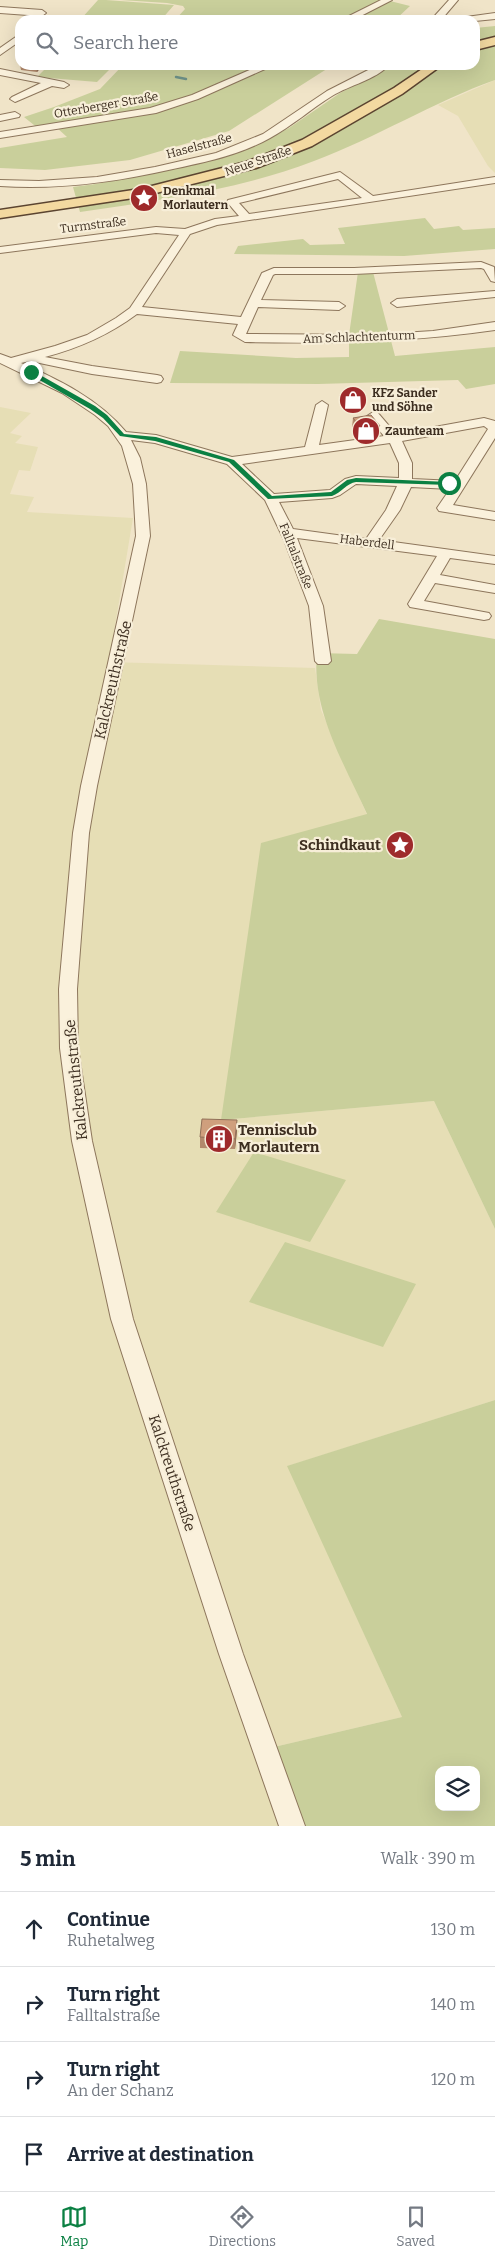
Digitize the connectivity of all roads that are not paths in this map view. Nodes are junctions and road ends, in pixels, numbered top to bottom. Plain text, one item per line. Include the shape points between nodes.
1 (388, 0) edge
2 (454, 0) edge
3 (0, 10) edge
4 (42, 13) edge
5 (356, 15) edge
6 (440, 15) edge
7 (495, 16) edge
8 (480, 18) edge
9 (15, 41) edge
10 (495, 41) edge
11 (480, 45) edge
12 (0, 52) edge
13 (257, 70) edge
14 (376, 70) edge
15 (429, 70) edge
16 (0, 72) edge
17 (50, 83) junction
18 (64, 86) dead end
19 (15, 99) dead end
20 (15, 115) dead end
21 (0, 118) edge
22 (0, 135) edge
23 (495, 180) edge
24 (0, 183) edge
25 (372, 200) junction
26 (0, 214) edge
27 (248, 218) junction
28 (186, 232) junction
29 (0, 250) edge
30 (495, 279) edge
31 (495, 294) edge
32 (255, 303) junction
33 (397, 303) dead end
34 (339, 306) dead end
35 (134, 310) junction
36 (245, 321) junction
37 (495, 326) edge
38 (31, 357) junction
39 (5, 360) edge
40 (157, 379) dead end
41 (322, 405) dead end
42 (373, 416) edge
43 (122, 435) junction
44 (393, 439) junction
45 (311, 450) junction
46 (232, 461) junction
47 (405, 481) junction
48 (458, 484) junction
49 (270, 498) junction
50 (495, 516) edge
51 (288, 533) junction
52 (371, 542) junction
53 (446, 553) junction
54 (495, 560) edge
55 (431, 578) junction
56 (495, 589) edge
57 (484, 616) dead end
58 (323, 661) dead end
59 (292, 1826) edge

1 - 5 street
2 - 6 street
3 - 4 street
7 - 8 street
9 - 12 street
10 - 11 main road
13 - 22 street, Otterberger Straße via 195,97 152,111
14 - 24 street, Haselstraße via 333,92 266,137 207,158 95,181
15 - 26 main road, Neue Straße via 306,143 250,165 140,193
16 - 17 street
17 - 18 street
17 - 19 street
20 - 21 street
23 - 25 street, Turmstraße
25 - 27 street, Turmstraße
25 - 27 street via 340,175 232,202
27 - 28 street, Turmstraße via 215,222
28 - 29 street, Turmstraße via 156,230
28 - 35 street
30 - 32 street via 488,266 480,265 274,271 268,273
31 - 33 street
32 - 34 street
32 - 36 street
35 - 36 street
35 - 38 street via 99,335
36 - 37 street, Am Schlachtenturm via 239,334 244,338 281,339 387,337
38 - 39 street
38 - 40 street
39 - 43 street via 85,403
41 - 45 street
42 - 44 street
43 - 46 street, Falltalstraße via 156,439
43 - 59 street, Kalckreuthstraße via 138,478 143,536 81,833 68,989 70,1048 82,1141 122,1319 231,1654
44 - 45 street
44 - 47 street via 401,450 407,469
44 - 48 street via 490,423 495,428
45 - 46 street
46 - 49 street, Falltalstraße
47 - 48 street
47 - 49 street via 356,480 332,494
47 - 52 street via 403,493
48 - 50 street via 444,508
49 - 51 street, Falltalstraße
51 - 52 street, Haberdell
51 - 58 street, Falltalstraße via 316,606
52 - 53 street, Haberdell
53 - 54 street, Haberdell
53 - 55 street
55 - 56 street
55 - 57 street via 415,604

